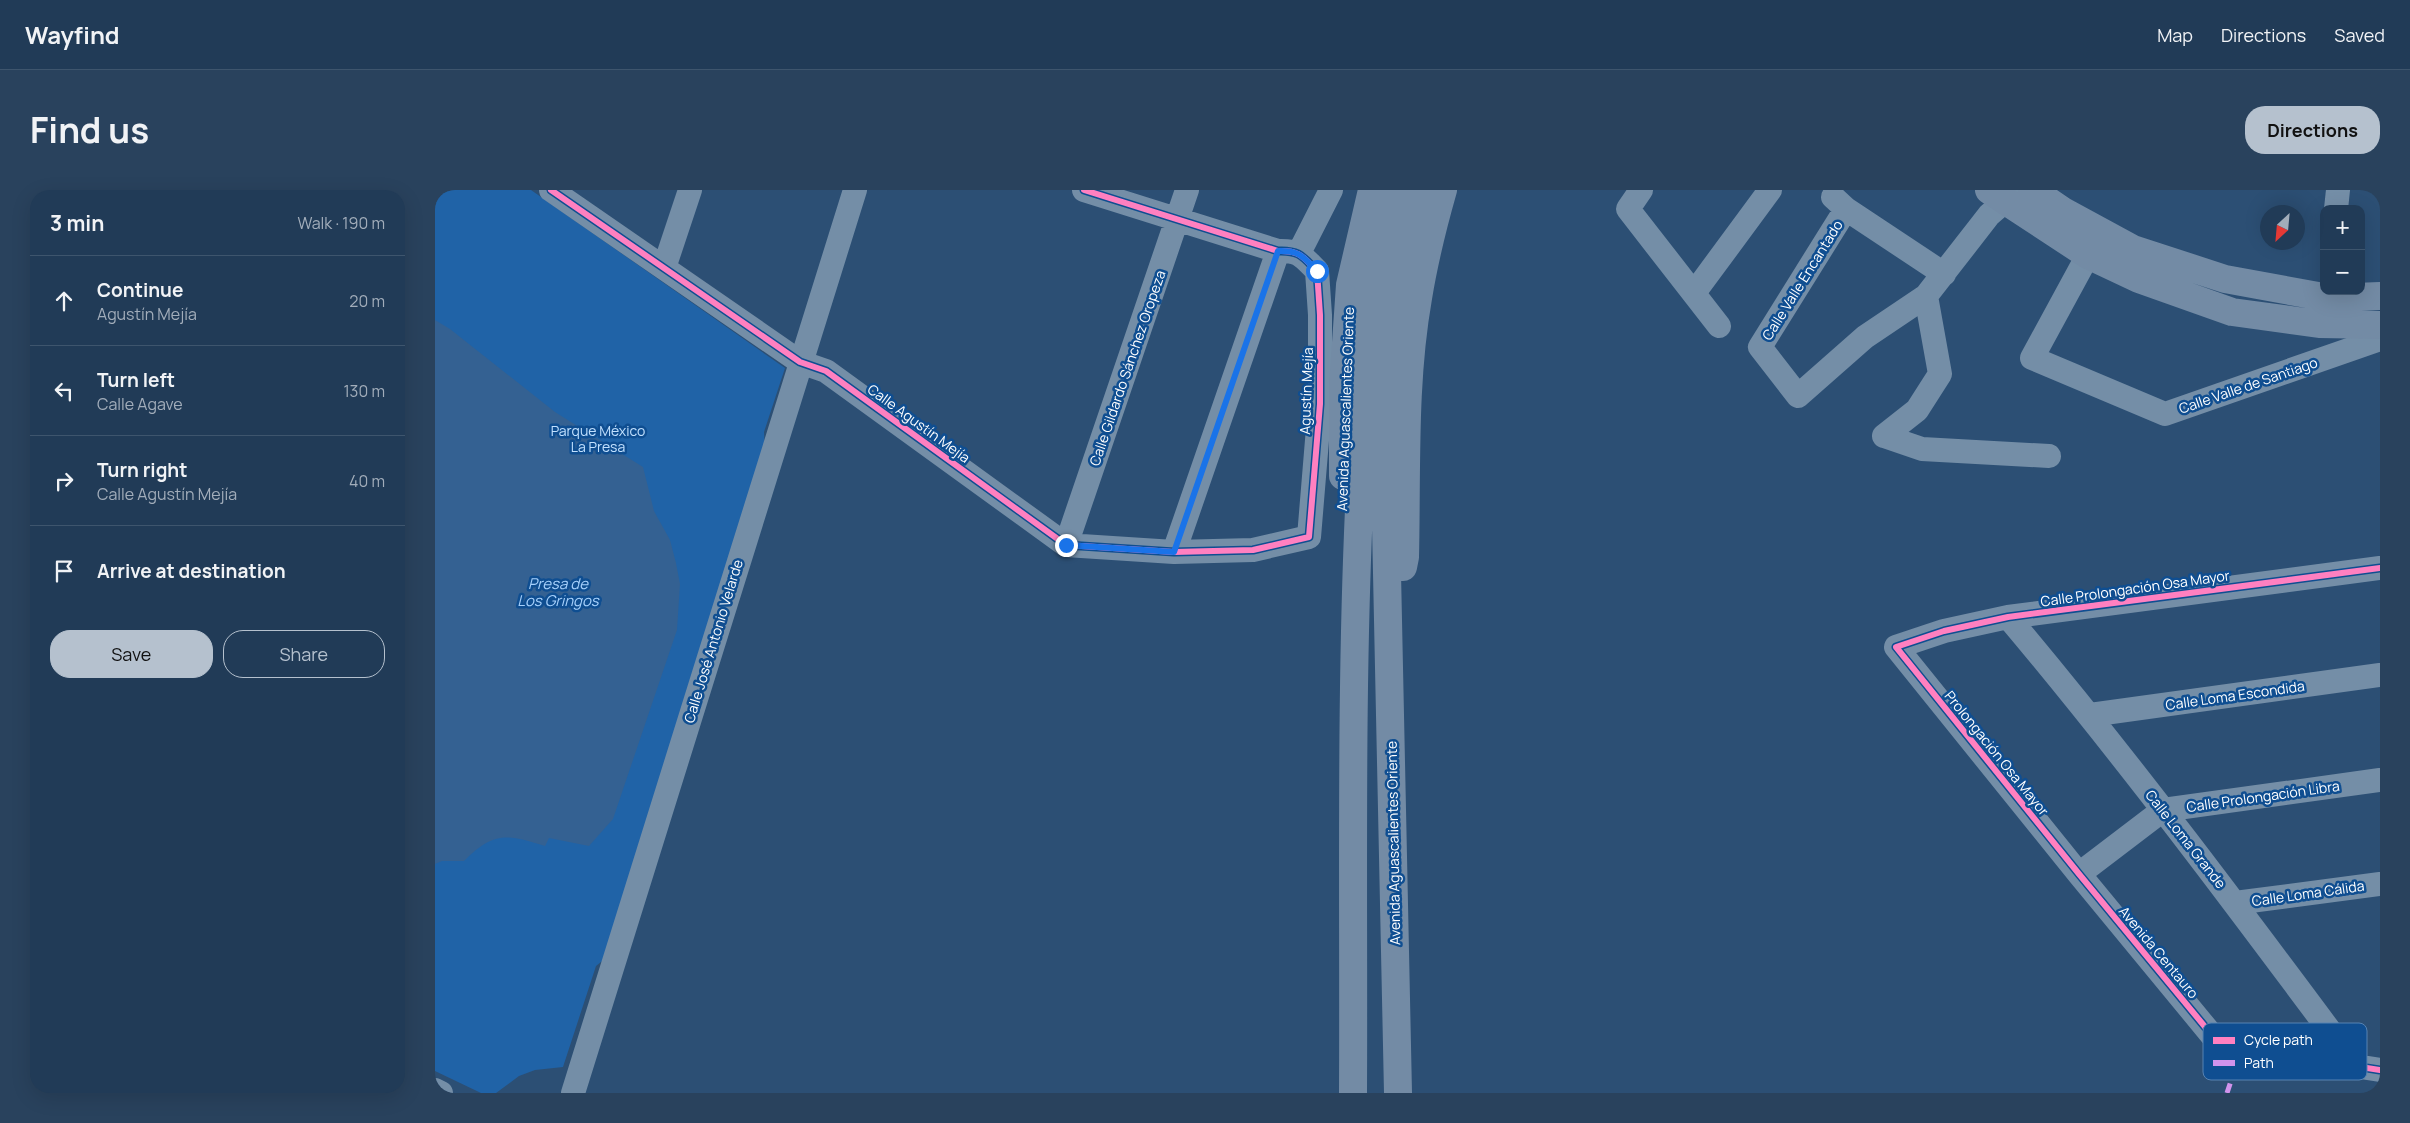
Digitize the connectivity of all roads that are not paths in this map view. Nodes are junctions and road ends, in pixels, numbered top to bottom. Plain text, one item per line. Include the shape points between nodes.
1 (551, 190) edge
2 (689, 190) edge
3 (855, 190) edge
4 (1084, 190) edge
5 (1187, 190) edge
6 (1331, 190) edge
7 (1372, 190) edge
8 (1395, 190) edge
9 (1415, 190) edge
10 (1443, 190) edge
11 (1641, 190) edge
12 (1770, 190) edge
13 (2032, 190) edge
14 (2338, 190) edge
15 (2005, 194) edge
16 (2336, 205) edge
17 (1178, 219) junction
18 (1289, 252) junction
19 (2088, 255) junction
20 (664, 268) junction
21 (1944, 274) junction
22 (1694, 293) junction
23 (2320, 293) edge
24 (2354, 295) edge
25 (1926, 296) junction
26 (2380, 296) edge
27 (2380, 325) edge
28 (1719, 326) dead end
29 (2380, 339) edge
30 (800, 362) junction
31 (2049, 456) dead end
32 (1066, 545) junction
33 (1174, 552) junction
34 (2380, 568) edge
35 (1388, 594) junction
36 (1354, 597) junction
37 (2008, 617) junction
38 (1897, 647) joint
39 (2380, 675) edge
40 (2090, 715) junction
41 (2380, 780) edge
42 (2163, 810) junction
43 (2079, 874) junction
44 (2380, 884) edge
45 (2235, 903) junction
46 (2324, 1023) edge
47 (2203, 1024) edge
48 (2367, 1068) edge
49 (2380, 1070) edge
50 (435, 1090) edge
51 (441, 1093) edge
52 (573, 1093) edge
53 (1353, 1093) edge
54 (1398, 1093) edge

1 - 20 street, Calle Agustín Mejía
2 - 20 street
3 - 30 street, Calle José Antonio Velarde
4 - 17 street
5 - 17 street, Calle Gildardo Sánchez Oropeza
6 - 18 street
7 - 36 main road, Avenida Aguascalientes Oriente via 1350,285 1343,386 1340,568
8 - 36 main road, Avenida Aguascalientes Oriente via 1377,265 1368,337
9 - 35 main road, Avenida Aguascalientes Oriente via 1397,272 1387,351 1384,431
10 - 35 main road via 1418,299 1412,348 1405,557 1399,581
11 - 22 street via 1627,209
12 - 22 street
13 - 23 main road via 2133,249 2225,279
14 - 16 street
15 - 19 main road
15 - 21 street
17 - 18 street
17 - 32 street, Calle Gildardo Sánchez Oropeza
18 - 33 street
18 - 33 street, Agustín Mejía via 1317,271 1320,404 1309,537 1253,550
19 - 27 main road via 2139,279 2232,312 2319,324
19 - 29 street, Calle Valle de Santiago via 2032,358 2165,414
20 - 30 street, Calle Agustín Mejía
21 - 25 street
21 - 25 street, Calle Valle Encantado via 1839,203 1760,347 1798,396 1865,337
22 - 28 street
24 - 26 main road
25 - 31 street via 1940,374 1917,410 1884,436 1923,449
30 - 32 street, Calle Agustín Mejía via 826,371
30 - 52 street, Calle José Antonio Velarde
32 - 33 street
34 - 37 street, Calle Prolongación Osa Mayor
35 - 54 main road, Avenida Aguascalientes Oriente
36 - 53 main road, Avenida Aguascalientes Oriente
37 - 38 street, Calle Prolongación Osa Mayor via 1944,631
37 - 40 street, Calle Loma Grande
38 - 43 street, Prolongación Osa Mayor
39 - 40 street, Calle Loma Escondida
40 - 42 street, Calle Loma Grande
41 - 42 street, Calle Prolongación Libra
42 - 43 street, Calle Prolongación Libra
42 - 45 street, Calle Loma Grande
43 - 47 street, Avenida Centauro
44 - 45 street, Calle Loma Cálida
45 - 46 street, Calle Loma Grande
48 - 49 street
50 - 51 street

